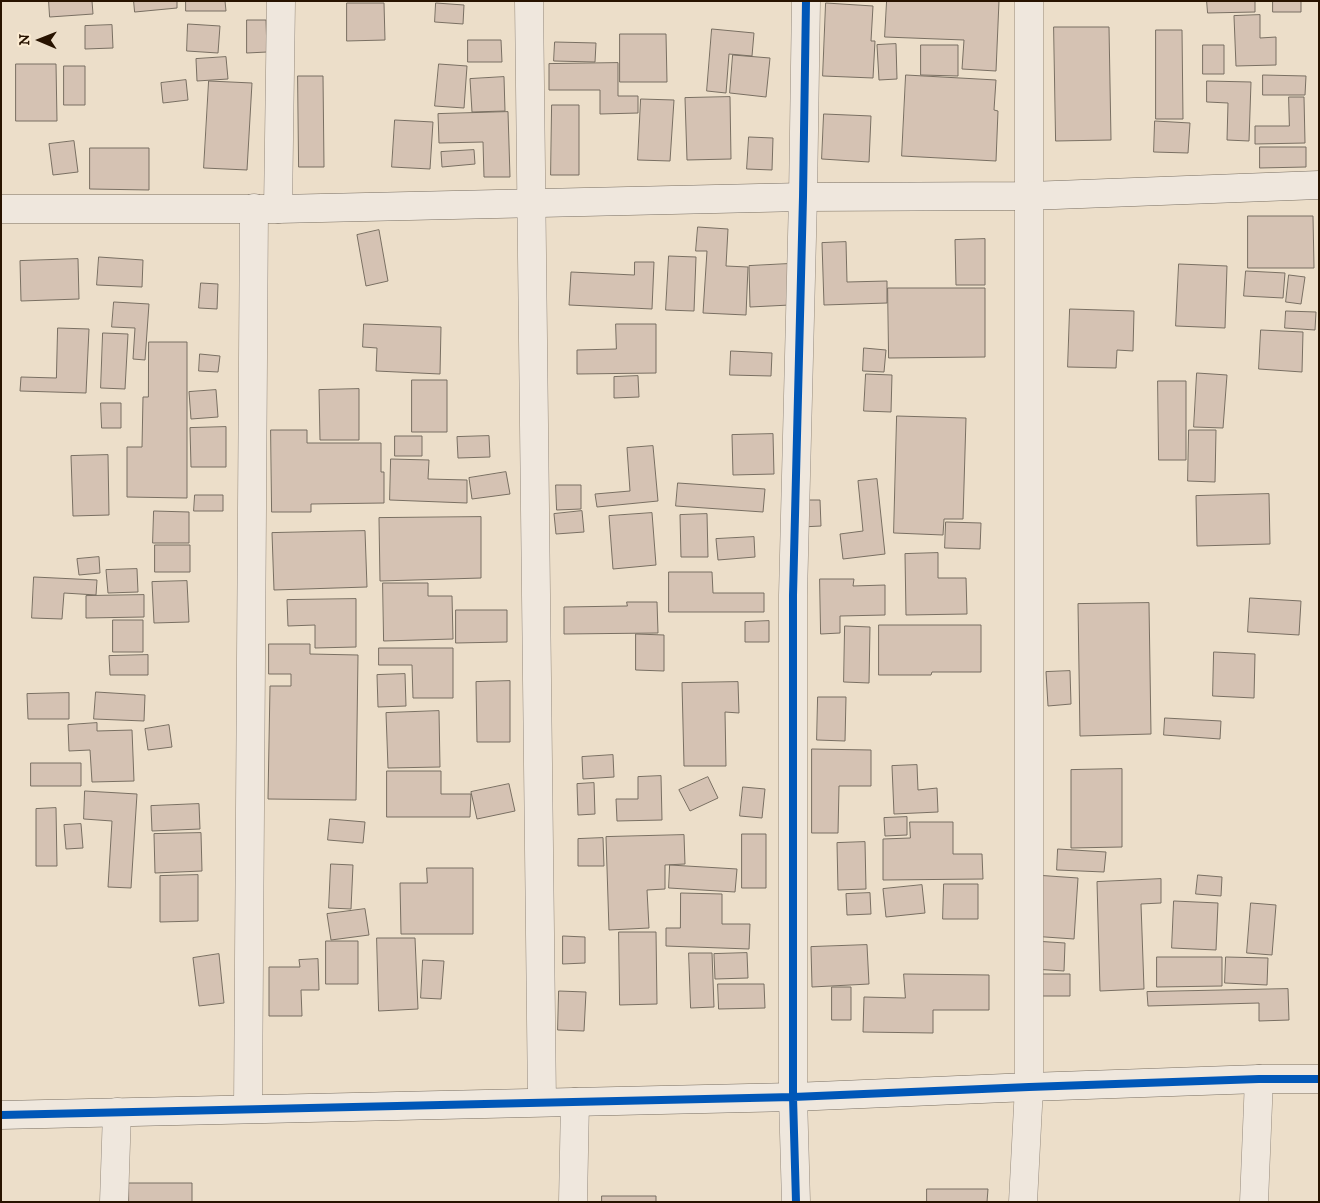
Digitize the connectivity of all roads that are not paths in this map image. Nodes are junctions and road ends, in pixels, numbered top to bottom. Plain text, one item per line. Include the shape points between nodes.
1 (281, 1) edge
2 (530, 1) edge
3 (806, 1) edge
4 (1029, 1) edge
5 (1319, 185) edge
6 (1029, 196) junction
7 (803, 197) junction
8 (532, 204) junction
9 (1, 209) edge
10 (266, 209) junction
11 (1258, 1079) junction
12 (1319, 1079) edge
13 (1028, 1087) junction
14 (794, 1097) junction
15 (542, 1102) junction
16 (575, 1102) junction
17 (248, 1108) junction
18 (117, 1112) junction
19 (1, 1115) edge
20 (114, 1202) edge
21 (573, 1202) edge
22 (796, 1202) edge
23 (1023, 1202) edge
24 (1254, 1202) edge

1 - 10 street
2 - 8 street
3 - 7 street
4 - 6 street
5 - 6 street
6 - 7 street
6 - 13 street
7 - 8 street
7 - 14 street via 793,596
8 - 10 street
8 - 15 street
9 - 10 street
10 - 17 street
11 - 12 street
11 - 13 street
11 - 24 street
13 - 14 street
13 - 23 street
14 - 16 street
14 - 22 street
15 - 16 street
15 - 17 street
16 - 21 street
17 - 18 street
18 - 19 street
18 - 20 street

